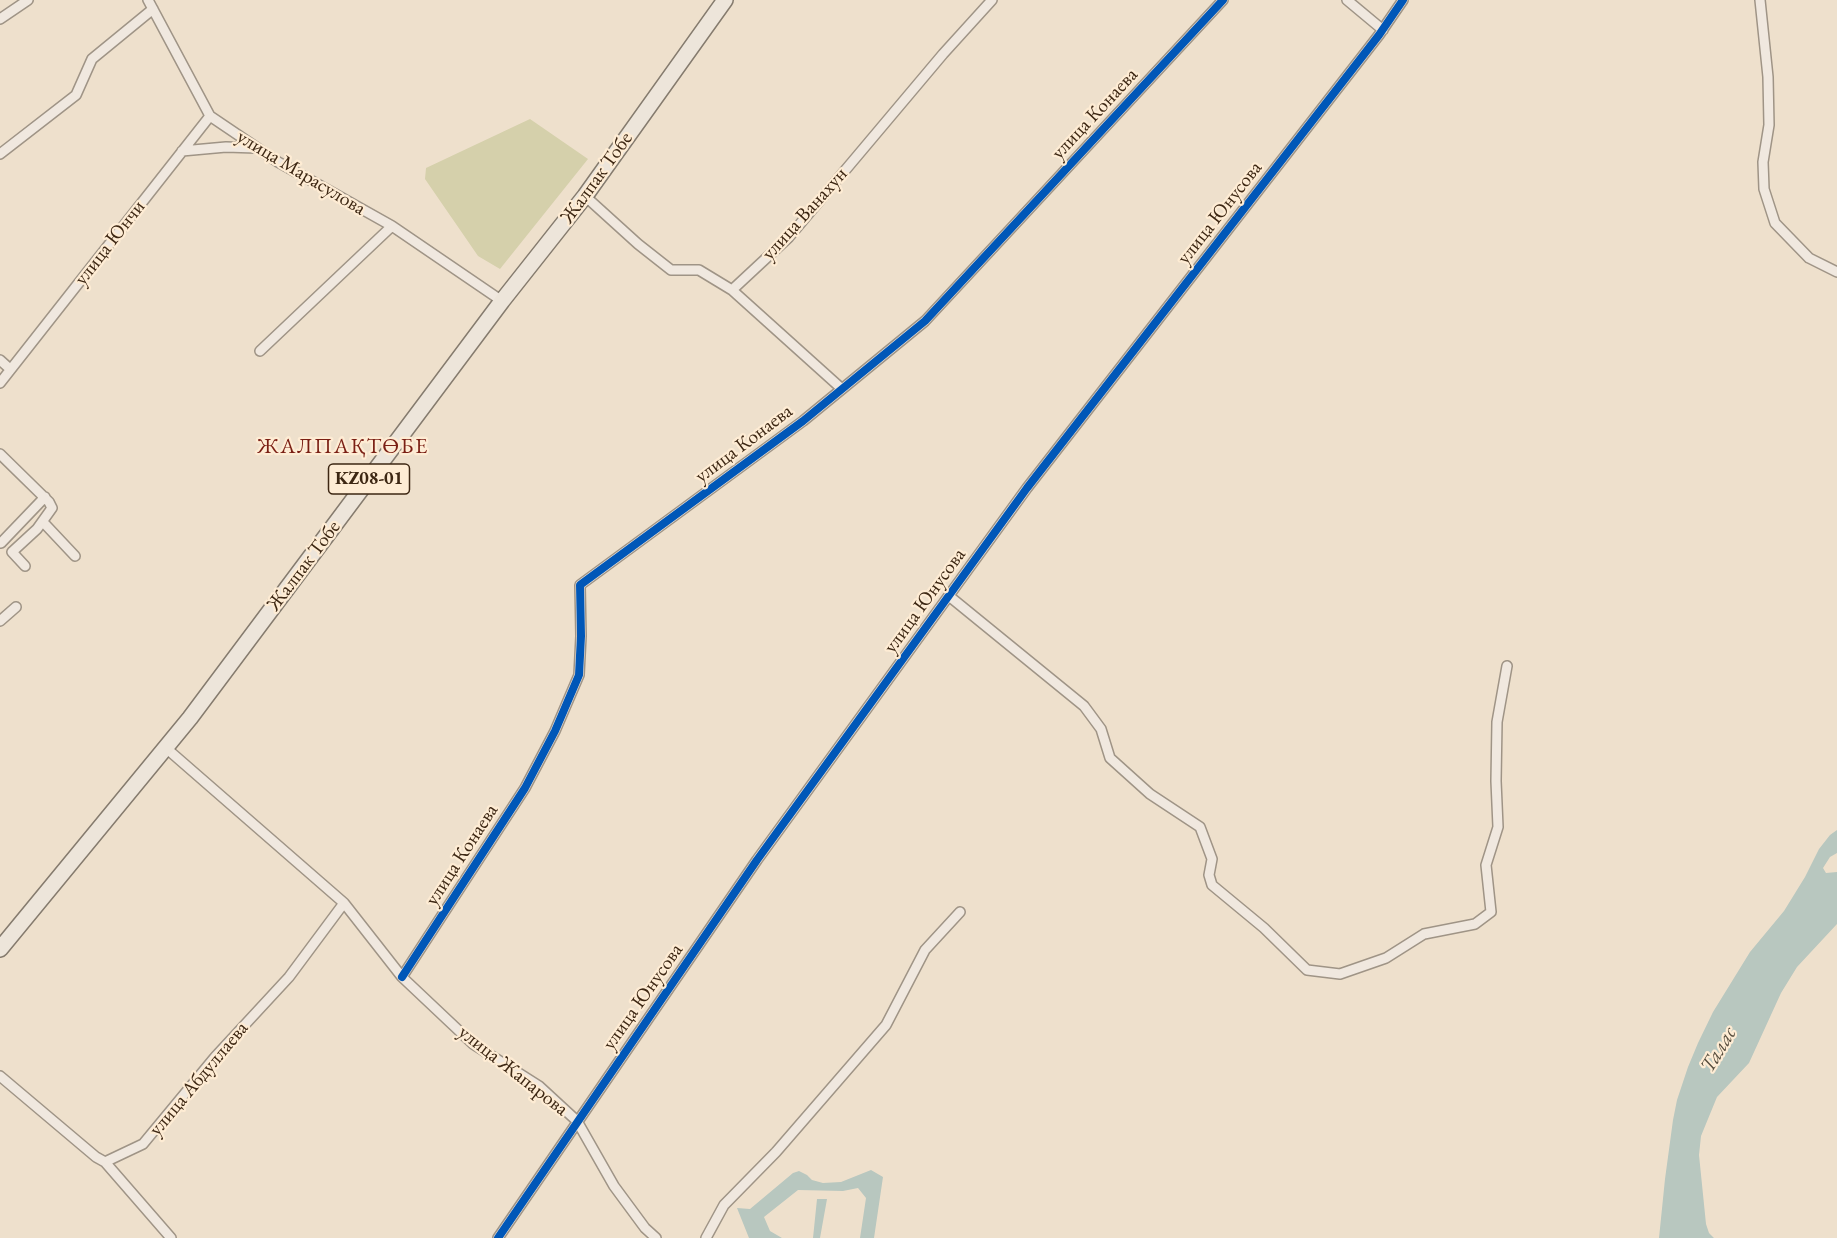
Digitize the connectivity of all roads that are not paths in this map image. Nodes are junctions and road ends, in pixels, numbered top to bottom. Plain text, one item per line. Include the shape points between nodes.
1 (28, 0) edge
2 (148, 0) edge
3 (725, 0) edge
4 (992, 0) edge
5 (1223, 0) edge
6 (1347, 0) edge
7 (1403, 0) edge
8 (1760, 0) edge
9 (153, 9) junction
10 (0, 19) edge
11 (1383, 30) junction
12 (210, 116) junction
13 (256, 148) junction
14 (182, 151) junction
15 (0, 154) edge
16 (585, 196) junction
17 (392, 226) junction
18 (1837, 272) edge
19 (732, 290) junction
20 (502, 301) junction
21 (260, 351) dead end
22 (0, 360) edge
23 (10, 369) junction
24 (0, 383) edge
25 (842, 389) junction
26 (0, 454) edge
27 (45, 497) junction
28 (43, 522) junction
29 (1, 543) edge
30 (75, 556) dead end
31 (25, 566) dead end
32 (949, 596) junction
33 (16, 607) dead end
34 (0, 621) edge
35 (1507, 666) dead end
36 (166, 748) junction
37 (344, 903) junction
38 (960, 912) dead end
39 (0, 949) edge
40 (402, 977) junction
41 (0, 1076) edge
42 (577, 1121) junction
43 (105, 1162) junction
44 (171, 1238) edge
45 (498, 1238) edge
46 (656, 1238) edge
47 (706, 1238) edge

1 - 10 street
2 - 9 street, улица Марасулова
3 - 16 main road, Жалпак Тобе / KZ08-01
4 - 19 street, улица Ванахун via 789,237
5 - 25 street, улица Конаева via 925,321
6 - 11 street
7 - 11 street, улица Юнусова
8 - 18 street via 1768,77 1764,189 1775,224 1809,258
9 - 12 street, улица Марасулова
9 - 15 street via 92,59 76,95
11 - 32 street, улица Юнусова
12 - 13 street, улица Марасулова
12 - 14 street, улица Юнчи
13 - 14 street
13 - 17 street, улица Марасулова
14 - 23 street, улица Юнчи
16 - 19 street via 671,270 699,270
16 - 20 main road, Жалпак Тобе / KZ08-01
17 - 20 street, улица Марасулова
17 - 21 street
19 - 25 street
20 - 36 main road, Жалпак Тобе / KZ08-01
22 - 23 street
23 - 24 street, улица Юнчи
25 - 40 street, улица Конаева via 580,585 579,675 555,731 525,788
26 - 27 street
27 - 28 street via 52,508
27 - 29 street
28 - 30 street
28 - 31 street via 12,552
32 - 35 street via 1084,706 1101,729 1110,758 1150,794 1200,827 1212,859 1212,885 1306,970 1340,974 1386,958 1424,934 1475,924 1491,912 1486,865 1498,827 1497,722
32 - 42 street, улица Юнусова via 757,860
33 - 34 street
36 - 37 street, улица Жапарова
36 - 39 main road, Жалпак Тобе / KZ08-01
37 - 40 street, улица Жапарова
37 - 43 street, улица Абдуллаева via 289,976 215,1056 143,1144
38 - 47 street via 926,950 886,1025 776,1152 724,1205
40 - 42 street, улица Жапарова via 473,1044 539,1086
41 - 43 street
42 - 45 street, улица Юнусова
42 - 46 street, улица Жапарова via 614,1186
43 - 44 street

